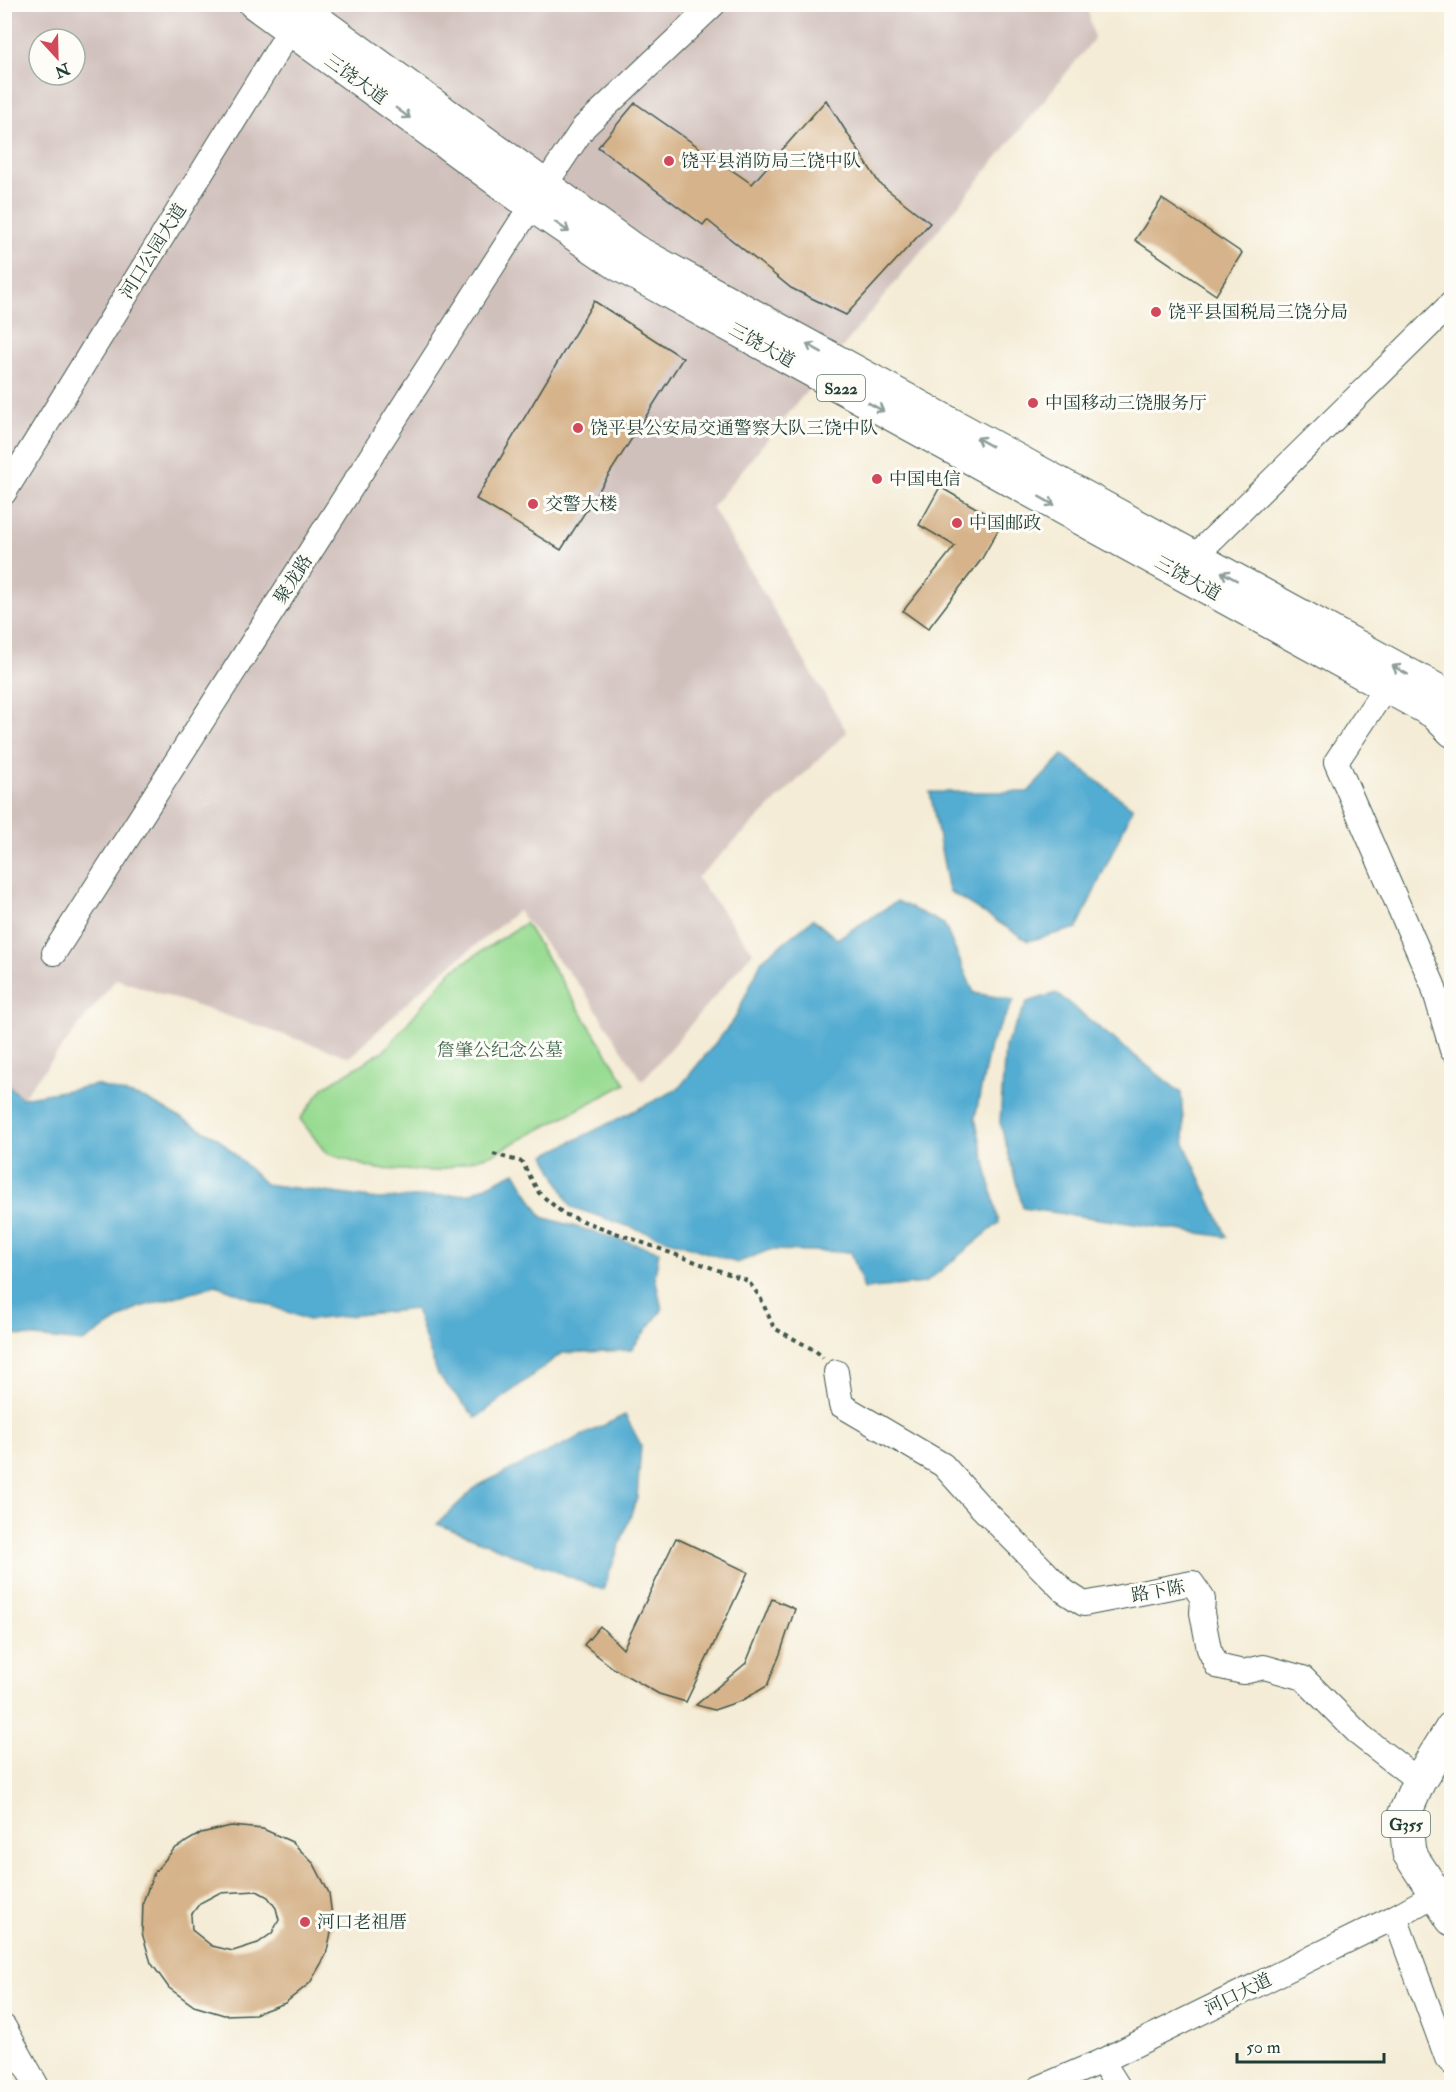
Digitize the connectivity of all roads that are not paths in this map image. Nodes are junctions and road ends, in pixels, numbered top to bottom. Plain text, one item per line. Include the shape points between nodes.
1 (254, 4) edge
2 (714, 4) edge
3 (296, 15) edge
4 (538, 195) junction
5 (1452, 303) edge
6 (4, 493) edge
7 (1186, 565) junction
8 (1386, 687) junction
9 (1445, 709) edge
10 (54, 952) dead end
11 (1452, 1050) edge
12 (836, 1372) road end
13 (1452, 1728) edge
14 (1419, 1781) junction
15 (1443, 1907) edge
16 (1395, 1917) junction
17 (4, 2027) edge
18 (1445, 2034) edge
19 (1102, 2061) junction
20 (1452, 2063) edge
21 (38, 2088) edge
22 (1039, 2088) edge
23 (1119, 2088) edge

1 - 3 main road, 三饶大道 / S222
2 - 4 street, 聚龙路 via 584,128
3 - 4 main road, 三饶大道 / S222
3 - 6 street, 河口公园大道
4 - 7 main road, 三饶大道 / S222 via 619,266
4 - 10 street, 聚龙路
5 - 7 street
7 - 8 main road, 三饶大道 / S222
9 -> 7 main road, 三饶大道 / S222
8 - 9 main road, 三饶大道 / S222
8 - 11 street via 1336,762 1433,985
12 - 14 street, 路下陈 via 841,1405 943,1465 1064,1591 1084,1604 1192,1583 1203,1599 1209,1649 1217,1666 1243,1672 1264,1667 1303,1678 1361,1736
13 - 14 highway, G355
14 - 15 highway, G355 via 1405,1813 1409,1853
15 - 16 street, 河口大道
16 - 18 street
16 - 19 street, 河口大道
17 - 21 street
18 - 20 street via 1447,2058
19 - 22 street, 河口大道
19 - 23 street

